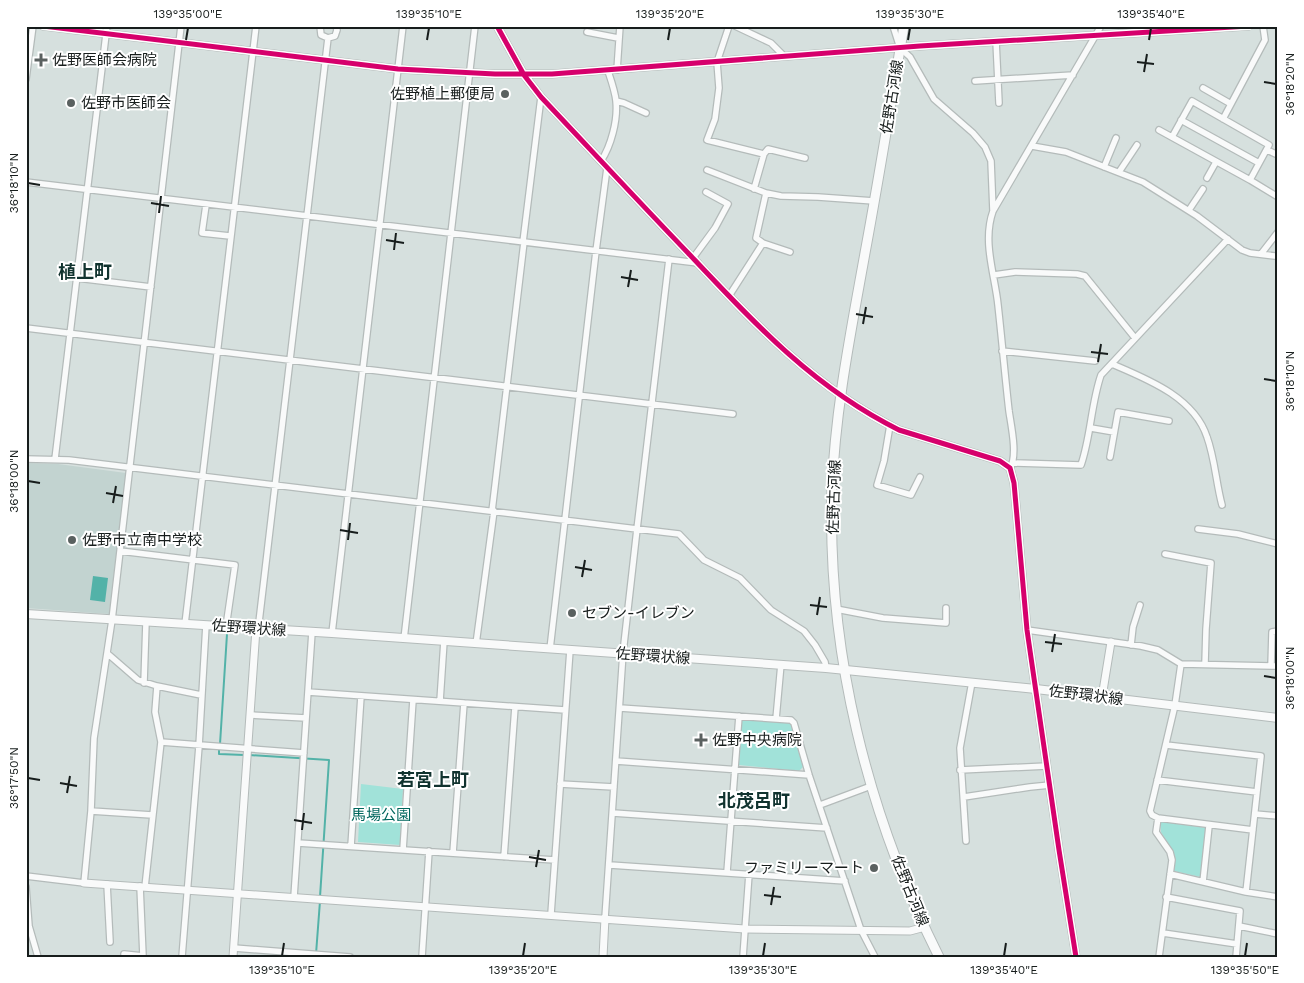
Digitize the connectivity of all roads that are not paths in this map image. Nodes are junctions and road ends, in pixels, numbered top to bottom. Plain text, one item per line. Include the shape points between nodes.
1 (33, 26) edge
2 (43, 26) edge
3 (181, 26) edge
4 (256, 26) edge
5 (320, 26) edge
6 (336, 26) edge
7 (403, 26) edge
8 (475, 26) edge
9 (496, 26) edge
10 (620, 26) edge
11 (728, 26) edge
12 (734, 26) edge
13 (893, 26) edge
14 (904, 26) edge
15 (1101, 26) edge
16 (1248, 26) edge
17 (1263, 26) edge
18 (107, 30) edge
19 (587, 32) dead end
20 (1096, 34) junction
21 (328, 38) junction
22 (618, 38) junction
23 (996, 41) junction
24 (179, 42) junction
25 (900, 48) junction
26 (252, 52) junction
27 (784, 56) junction
28 (325, 61) junction
29 (717, 62) junction
30 (398, 69) junction
31 (608, 70) junction
32 (617, 70) junction
33 (469, 73) junction
34 (524, 75) junction
35 (1073, 75) junction
36 (26, 79) edge
37 (998, 80) junction
38 (975, 81) dead end
39 (1203, 88) dead end
40 (541, 97) junction
41 (616, 101) junction
42 (999, 103) dead end
43 (1232, 104) junction
44 (646, 113) dead end
45 (1223, 119) junction
46 (1182, 120) junction
47 (1159, 130) dead end
48 (1172, 137) junction
49 (1116, 138) dead end
50 (1138, 145) dead end
51 (1032, 146) junction
52 (1266, 150) junction
53 (764, 154) junction
54 (1278, 155) edge
55 (804, 158) dead end
56 (601, 162) junction
57 (1216, 162) junction
58 (1259, 163) junction
59 (1104, 167) junction
60 (607, 168) junction
61 (706, 170) dead end
62 (1119, 172) junction
63 (1207, 178) dead end
64 (1250, 180) junction
65 (26, 182) edge
66 (1203, 189) dead end
67 (87, 190) junction
68 (754, 190) junction
69 (706, 192) dead end
70 (766, 194) junction
71 (1278, 197) edge
72 (160, 199) junction
73 (874, 201) junction
74 (206, 205) junction
75 (234, 208) junction
76 (1189, 210) junction
77 (993, 212) junction
78 (306, 216) junction
79 (379, 225) junction
80 (1278, 232) edge
81 (451, 234) junction
82 (230, 236) junction
83 (1228, 239) junction
84 (524, 242) junction
85 (763, 243) junction
86 (596, 250) junction
87 (790, 252) dead end
88 (1261, 254) junction
89 (1278, 258) edge
90 (669, 260) junction
91 (695, 261) junction
92 (994, 275) junction
93 (77, 278) junction
94 (151, 287) junction
95 (729, 296) junction
96 (26, 328) edge
97 (70, 334) junction
98 (1135, 338) junction
99 (145, 342) junction
100 (217, 351) junction
101 (1002, 351) junction
102 (290, 360) junction
103 (1095, 361) dead end
104 (1112, 364) junction
105 (363, 369) junction
106 (434, 377) junction
107 (507, 386) junction
108 (579, 394) junction
109 (841, 396) junction
110 (653, 403) junction
111 (733, 414) dead end
112 (1169, 421) dead end
113 (890, 425) junction
114 (1091, 428) junction
115 (1114, 432) junction
116 (1110, 457) dead end
117 (26, 459) edge
118 (55, 460) junction
119 (1011, 465) junction
120 (129, 469) junction
121 (203, 477) junction
122 (920, 477) dead end
123 (276, 485) junction
124 (349, 494) junction
125 (420, 503) junction
126 (1222, 505) dead end
127 (493, 511) junction
128 (565, 520) junction
129 (637, 529) junction
130 (1198, 529) dead end
131 (1278, 544) edge
132 (120, 551) junction
133 (1165, 554) dead end
134 (193, 559) junction
135 (1140, 605) dead end
136 (946, 608) dead end
137 (836, 609) junction
138 (26, 614) edge
139 (112, 620) junction
140 (146, 622) junction
141 (185, 624) junction
142 (206, 625) junction
143 (226, 627) junction
144 (256, 629) junction
145 (1027, 630) junction
146 (1278, 631) edge
147 (312, 632) junction
148 (332, 633) junction
149 (404, 638) junction
150 (444, 641) junction
151 (1111, 642) junction
152 (476, 644) junction
153 (1131, 645) junction
154 (550, 648) junction
155 (570, 650) junction
156 (108, 654) junction
157 (623, 654) junction
158 (781, 664) junction
159 (1181, 664) junction
160 (1205, 664) junction
161 (1271, 666) junction
162 (1278, 666) edge
163 (826, 668) junction
164 (845, 670) junction
165 (972, 682) junction
166 (144, 683) junction
167 (157, 686) junction
168 (1036, 689) junction
169 (308, 692) junction
170 (201, 695) junction
171 (362, 696) junction
172 (1102, 697) junction
173 (413, 700) junction
174 (440, 701) junction
175 (464, 703) junction
176 (1174, 705) junction
177 (515, 707) junction
178 (620, 708) junction
179 (565, 710) junction
180 (250, 715) junction
181 (739, 716) junction
182 (306, 718) junction
183 (1278, 718) edge
184 (776, 719) junction
185 (161, 742) junction
186 (1166, 745) junction
187 (199, 746) junction
188 (248, 750) junction
189 (304, 753) junction
190 (616, 761) junction
191 (1047, 766) junction
192 (735, 770) junction
193 (960, 770) junction
194 (809, 775) junction
195 (1157, 780) junction
196 (560, 784) junction
197 (1050, 785) junction
198 (614, 786) junction
199 (871, 786) junction
200 (1257, 792) junction
201 (964, 797) junction
202 (820, 805) junction
203 (91, 811) junction
204 (613, 813) junction
205 (1255, 814) junction
206 (152, 816) junction
207 (1278, 816) edge
208 (1158, 818) junction
209 (731, 821) junction
210 (1210, 826) junction
211 (827, 828) junction
212 (1253, 830) junction
213 (966, 841) dead end
214 (298, 843) junction
215 (351, 846) junction
216 (403, 850) junction
217 (430, 851) junction
218 (453, 853) junction
219 (504, 857) junction
220 (555, 860) junction
221 (610, 865) junction
222 (727, 872) junction
223 (749, 874) junction
224 (1170, 874) junction
225 (26, 876) edge
226 (845, 881) junction
227 (84, 882) junction
228 (1203, 882) junction
229 (107, 884) junction
230 (142, 886) junction
231 (26, 887) edge
232 (188, 890) junction
233 (238, 892) junction
234 (1246, 892) junction
235 (1166, 896) junction
236 (294, 897) junction
237 (1278, 897) edge
238 (426, 906) junction
239 (551, 914) junction
240 (605, 918) junction
241 (1239, 926) junction
242 (925, 927) junction
243 (745, 928) junction
244 (861, 930) junction
245 (1163, 933) junction
246 (1278, 934) edge
247 (110, 942) dead end
248 (1237, 944) junction
249 (234, 948) junction
250 (124, 954) dead end
251 (292, 955) edge
252 (38, 957) edge
253 (182, 957) edge
254 (233, 957) edge
255 (344, 957) edge
256 (350, 957) edge
257 (422, 957) edge
258 (603, 957) edge
259 (743, 957) edge
260 (875, 957) edge
261 (939, 957) edge
262 (1076, 957) edge
263 (1159, 957) edge
264 (1236, 957) edge

1 - 36 street
2 - 18 street
3 - 24 street
4 - 26 street
5 - 21 street via 322,35
6 - 21 street via 335,36
7 - 30 street
8 - 33 street
9 - 34 street
10 - 22 street
11 - 29 street
12 - 27 street via 772,43
13 - 25 street
14 - 25 main road, 佐野古河線
15 - 20 street
16 - 20 street
17 - 43 street via 1265,40
18 - 24 street
18 - 67 street
19 - 22 street
20 - 23 street
20 - 35 street
21 - 28 street
22 - 32 street
23 - 25 street
23 - 37 street
24 - 26 street
24 - 72 street
25 - 27 street
25 - 73 main road, 佐野古河線
25 - 77 street via 910,57 934,99 985,147 991,161
26 - 28 street
26 - 75 street
27 - 29 street
28 - 30 street
28 - 78 street
29 - 32 street
29 - 53 street via 719,88 715,119 707,140
30 - 33 street
30 - 79 street
31 - 32 street
31 - 34 street
31 - 41 street
33 - 34 street
33 - 81 street
34 - 40 street
35 - 37 street
35 - 51 street
37 - 38 street
37 - 42 street
39 - 43 street
40 - 56 street
40 - 84 street
41 - 44 street
41 - 56 street via 608,152
43 - 45 street
45 - 46 street via 1192,101
45 - 52 street via 1269,145
46 - 48 street
46 - 58 street
47 - 48 street
48 - 57 street
49 - 59 street
50 - 62 street
51 - 59 street via 1066,152
51 - 77 street
52 - 54 street
52 - 58 street
53 - 55 street via 768,149
53 - 68 street
56 - 60 street
57 - 63 street
57 - 64 street
58 - 64 street
59 - 62 street
60 - 86 street
60 - 91 street
61 - 68 street
62 - 76 street via 1143,182
64 - 71 street
65 - 67 street
66 - 76 street
67 - 72 street
67 - 93 street
68 - 70 street
69 - 91 street via 728,204
70 - 73 street
70 - 85 street via 756,238
72 - 74 street
72 - 94 street
73 - 109 main road, 佐野古河線
74 - 75 street
74 - 82 street via 202,233
75 - 78 street
75 - 82 street
76 - 83 street
77 - 92 street via 988,234
78 - 79 street
78 - 102 street
79 - 81 street
79 - 105 street
80 - 88 street
81 - 84 street
81 - 106 street
82 - 100 street
83 - 88 street via 1242,250
83 - 98 street
84 - 86 street
84 - 107 street
85 - 87 street
85 - 95 street
86 - 90 street
86 - 108 street
88 - 89 street
90 - 91 street
90 - 110 street
91 - 95 street
92 - 98 street via 1015,272 1085,276
92 - 101 street
93 - 94 street
93 - 97 street
94 - 99 street
95 - 109 street via 791,358
96 - 97 street
97 - 99 street
97 - 118 street
98 - 104 street
99 - 100 street
99 - 120 street
100 - 102 street
100 - 121 street
101 - 103 street
101 - 119 street via 1012,428
102 - 105 street
102 - 123 street
104 - 114 street via 1101,375 1098,384
104 - 126 street via 1160,387 1199,418 1207,437
105 - 106 street
105 - 124 street
106 - 107 street
106 - 125 street
107 - 108 street
107 - 127 street
108 - 110 street
108 - 128 street
109 - 113 street
109 - 137 main road, 佐野古河線 via 832,489
110 - 111 street
110 - 129 street
112 - 115 street via 1118,412
113 - 119 street
113 - 122 street via 877,485 911,495
114 - 115 street
114 - 119 street via 1080,466
115 - 116 street
117 - 118 street
118 - 120 street
119 - 145 street
120 - 121 street
120 - 132 street
121 - 123 street
121 - 134 street
123 - 124 street
123 - 144 street
124 - 125 street
124 - 148 street
125 - 127 street
125 - 149 street
127 - 128 street
127 - 152 street
128 - 129 street
128 - 154 street
129 - 157 street
129 - 163 street via 679,534 704,560 740,578 772,610 804,631
130 - 131 street
132 - 134 street
132 - 139 street
133 - 160 street via 1211,563
134 - 141 street
134 - 143 street via 235,566
135 - 153 street
136 - 137 street via 946,623 882,618
137 - 164 main road, 佐野古河線
138 - 139 main road, 佐野環状線
139 - 140 main road, 佐野環状線
139 - 156 street
140 - 141 main road, 佐野環状線
140 - 166 street
141 - 142 main road, 佐野環状線
142 - 143 main road, 佐野環状線
142 - 170 street
143 - 144 main road, 佐野環状線
144 - 147 main road, 佐野環状線
144 - 180 street
145 - 151 street
145 - 168 street
146 - 161 street via 1272,632
147 - 148 main road, 佐野環状線
147 - 169 street
148 - 149 main road, 佐野環状線
149 - 150 main road, 佐野環状線
150 - 152 main road, 佐野環状線
150 - 174 street
151 - 153 street
151 - 172 street
152 - 154 main road, 佐野環状線
153 - 159 street via 1158,650
154 - 155 main road, 佐野環状線
155 - 157 main road, 佐野環状線
155 - 179 street
156 - 166 street
156 - 203 street via 94,738
157 - 158 main road, 佐野環状線
157 - 178 street
158 - 163 main road, 佐野環状線
158 - 184 street
159 - 160 street
159 - 176 street
160 - 161 street
161 - 162 street
163 - 164 main road, 佐野環状線
164 - 165 main road, 佐野環状線
164 - 199 main road, 佐野古河線
165 - 168 main road, 佐野環状線
165 - 193 street via 960,748
166 - 167 street
167 - 170 street
167 - 185 street via 155,712
168 - 172 main road, 佐野環状線
168 - 191 street
169 - 171 street
169 - 182 street
170 - 187 street
171 - 173 street
171 - 215 street
172 - 176 main road, 佐野環状線
173 - 174 street
173 - 216 street
174 - 175 street
175 - 177 street
175 - 218 street
176 - 183 main road, 佐野環状線
176 - 186 street
177 - 179 street
177 - 219 street
178 - 181 street
178 - 190 street
179 - 196 street
180 - 182 street
180 - 188 street
181 - 184 street
181 - 192 street
182 - 189 street
184 - 194 street via 794,723
185 - 187 street
185 - 206 street
186 - 195 street
186 - 200 street via 1261,756
187 - 188 street
187 - 232 street
188 - 189 street
188 - 233 street
189 - 214 street
190 - 192 street
190 - 198 street
191 - 193 street
191 - 197 street
192 - 194 street
192 - 209 street
193 - 201 street
194 - 202 street
195 - 200 street
195 - 208 street via 1150,811
196 - 198 street
196 - 220 street
197 - 201 street
197 - 262 street
198 - 204 street
199 - 202 street
199 - 242 main road, 佐野古河線
200 - 205 street
201 - 213 street
202 - 211 street
203 - 206 street
203 - 227 street
204 - 209 street
204 - 221 street
205 - 207 street
205 - 212 street
206 - 230 street
208 - 210 street
208 - 224 street via 1156,832 1172,856
209 - 211 street
209 - 222 street
210 - 212 street
210 - 228 street
211 - 226 street
212 - 234 street
214 - 215 street
214 - 236 street
215 - 216 street
216 - 217 street
217 - 218 street
217 - 238 street
218 - 219 street
219 - 220 street
220 - 239 street
221 - 222 street
221 - 240 street
222 - 223 street
223 - 226 street
223 - 243 street
224 - 228 street
224 - 235 street
225 - 227 street
226 - 244 street
227 - 229 street
228 - 234 street
229 - 230 street
229 - 247 street
230 - 232 street
230 - 250 street via 143,956
231 - 252 street via 29,926
232 - 233 street
232 - 253 street
233 - 236 street
233 - 249 street
234 - 237 street
235 - 241 street via 1240,910
235 - 245 street
236 - 238 street
238 - 239 street
238 - 257 street
239 - 240 street
240 - 243 street
240 - 258 street
241 - 246 street
241 - 248 street
242 - 244 street via 910,931
242 - 261 main road, 佐野古河線
243 - 244 street
243 - 259 street
244 - 260 street
245 - 248 street
245 - 263 street
248 - 264 street
249 - 251 street
249 - 254 street
251 - 255 street
255 - 256 street

